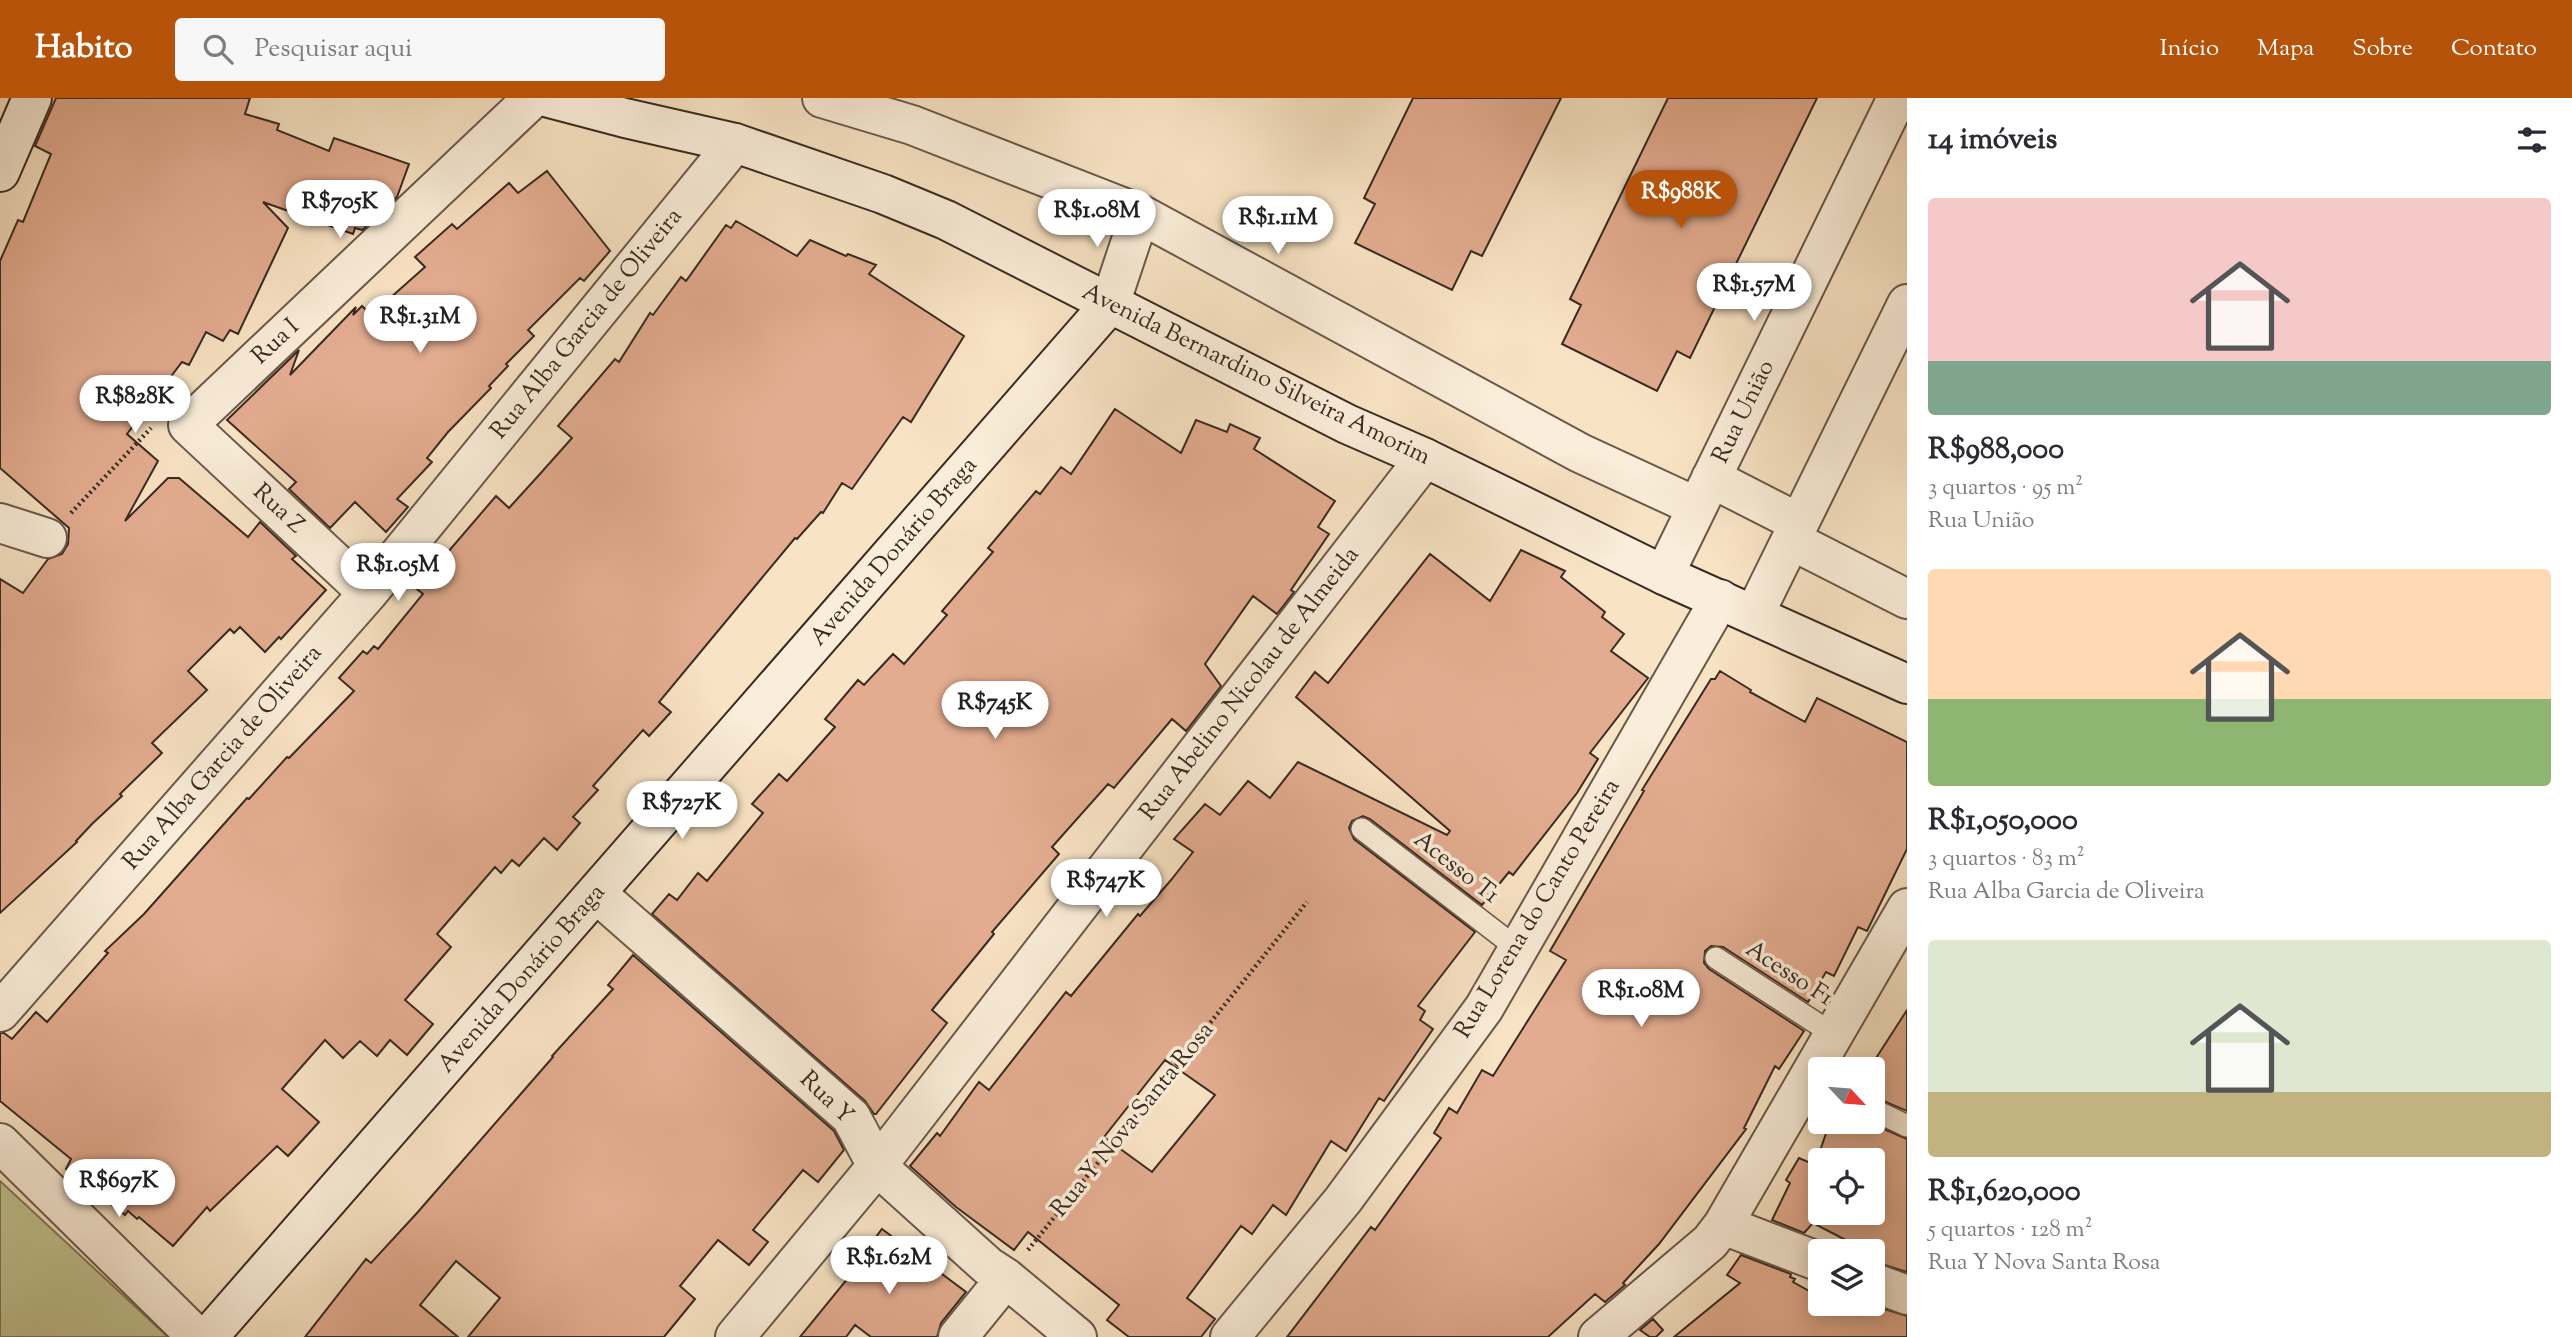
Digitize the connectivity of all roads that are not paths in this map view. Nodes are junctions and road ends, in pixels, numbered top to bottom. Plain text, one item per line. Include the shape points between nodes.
1 (32, 98) edge
2 (533, 98) edge
3 (549, 98) edge
4 (822, 98) edge
5 (1897, 98) edge
6 (629, 108) edge
7 (735, 143) junction
8 (0, 172) edge
9 (1140, 214) junction
10 (1110, 303) junction
11 (1907, 304) edge
12 (188, 425) joint
13 (1425, 458) junction
14 (1704, 493) junction
15 (2, 528) edge
16 (1795, 531) junction
17 (47, 538) road end
18 (1664, 575) junction
19 (368, 593) junction
20 (1720, 599) junction
21 (1907, 599) edge
22 (1754, 615) junction
23 (1907, 684) edge
24 (1362, 829) dead end
25 (597, 894) junction
26 (1907, 908) edge
27 (1518, 949) junction
28 (1716, 958) dead end
29 (0, 1012) edge
30 (1833, 1034) junction
31 (1824, 1057) edge
32 (1808, 1090) edge
33 (1885, 1115) edge
34 (1907, 1126) edge
35 (0, 1143) edge
36 (877, 1166) junction
37 (1723, 1225) junction
38 (1808, 1257) edge
39 (1006, 1278) junction
40 (1885, 1287) edge
41 (1907, 1295) edge
42 (197, 1337) edge
43 (208, 1337) edge
44 (735, 1337) edge
45 (958, 1337) edge
46 (1077, 1337) edge
47 (1230, 1337) edge
48 (1598, 1337) edge

1 - 8 street
2 - 12 street, Rua I
3 - 6 street, Avenida Bernardino Silveira Amorim
4 - 9 street via 912,125
5 - 14 street, Rua União
6 - 7 street, Avenida Bernardino Silveira Amorim
7 - 10 street, Avenida Bernardino Silveira Amorim via 946,220
7 - 19 street, Rua Alba Garcia de Oliveira
9 - 10 street
9 - 14 street via 1580,453
10 - 13 street, Avenida Bernardino Silveira Amorim via 1347,424
10 - 25 street, Avenida Donário Braga
11 - 16 street
12 - 19 street, Rua Z
13 - 18 street, Avenida Bernardino Silveira Amorim
13 - 36 street, Rua Abelino Nicolau de Almeida
14 - 16 street
14 - 18 street, Rua União
15 - 17 street
16 - 21 street
16 - 22 street
18 - 20 street, Avenida Bernardino Silveira Amorim
19 - 29 street, Rua Alba Garcia de Oliveira
20 - 22 street, Avenida Bernardino Silveira Amorim
20 - 27 street, Rua Lorena do Canto Pereira
22 - 23 street, Avenida Bernardino Silveira Amorim
24 - 27 lane, Acesso T1
25 - 36 street, Rua Y via 851,1117
25 - 43 street, Avenida Donário Braga
26 - 30 street
27 - 47 street, Rua Lorena do Canto Pereira via 1483,1008 1351,1188
28 - 30 lane, Acesso F1
30 - 31 street
32 - 37 street
33 - 34 lane
35 - 42 street
36 - 39 street, Rua Y
36 - 44 street, Rua Abelino Nicolau de Almeida
37 - 38 street
37 - 48 street via 1710,1242
39 - 45 street
39 - 46 street, Rua Y
40 - 41 street

